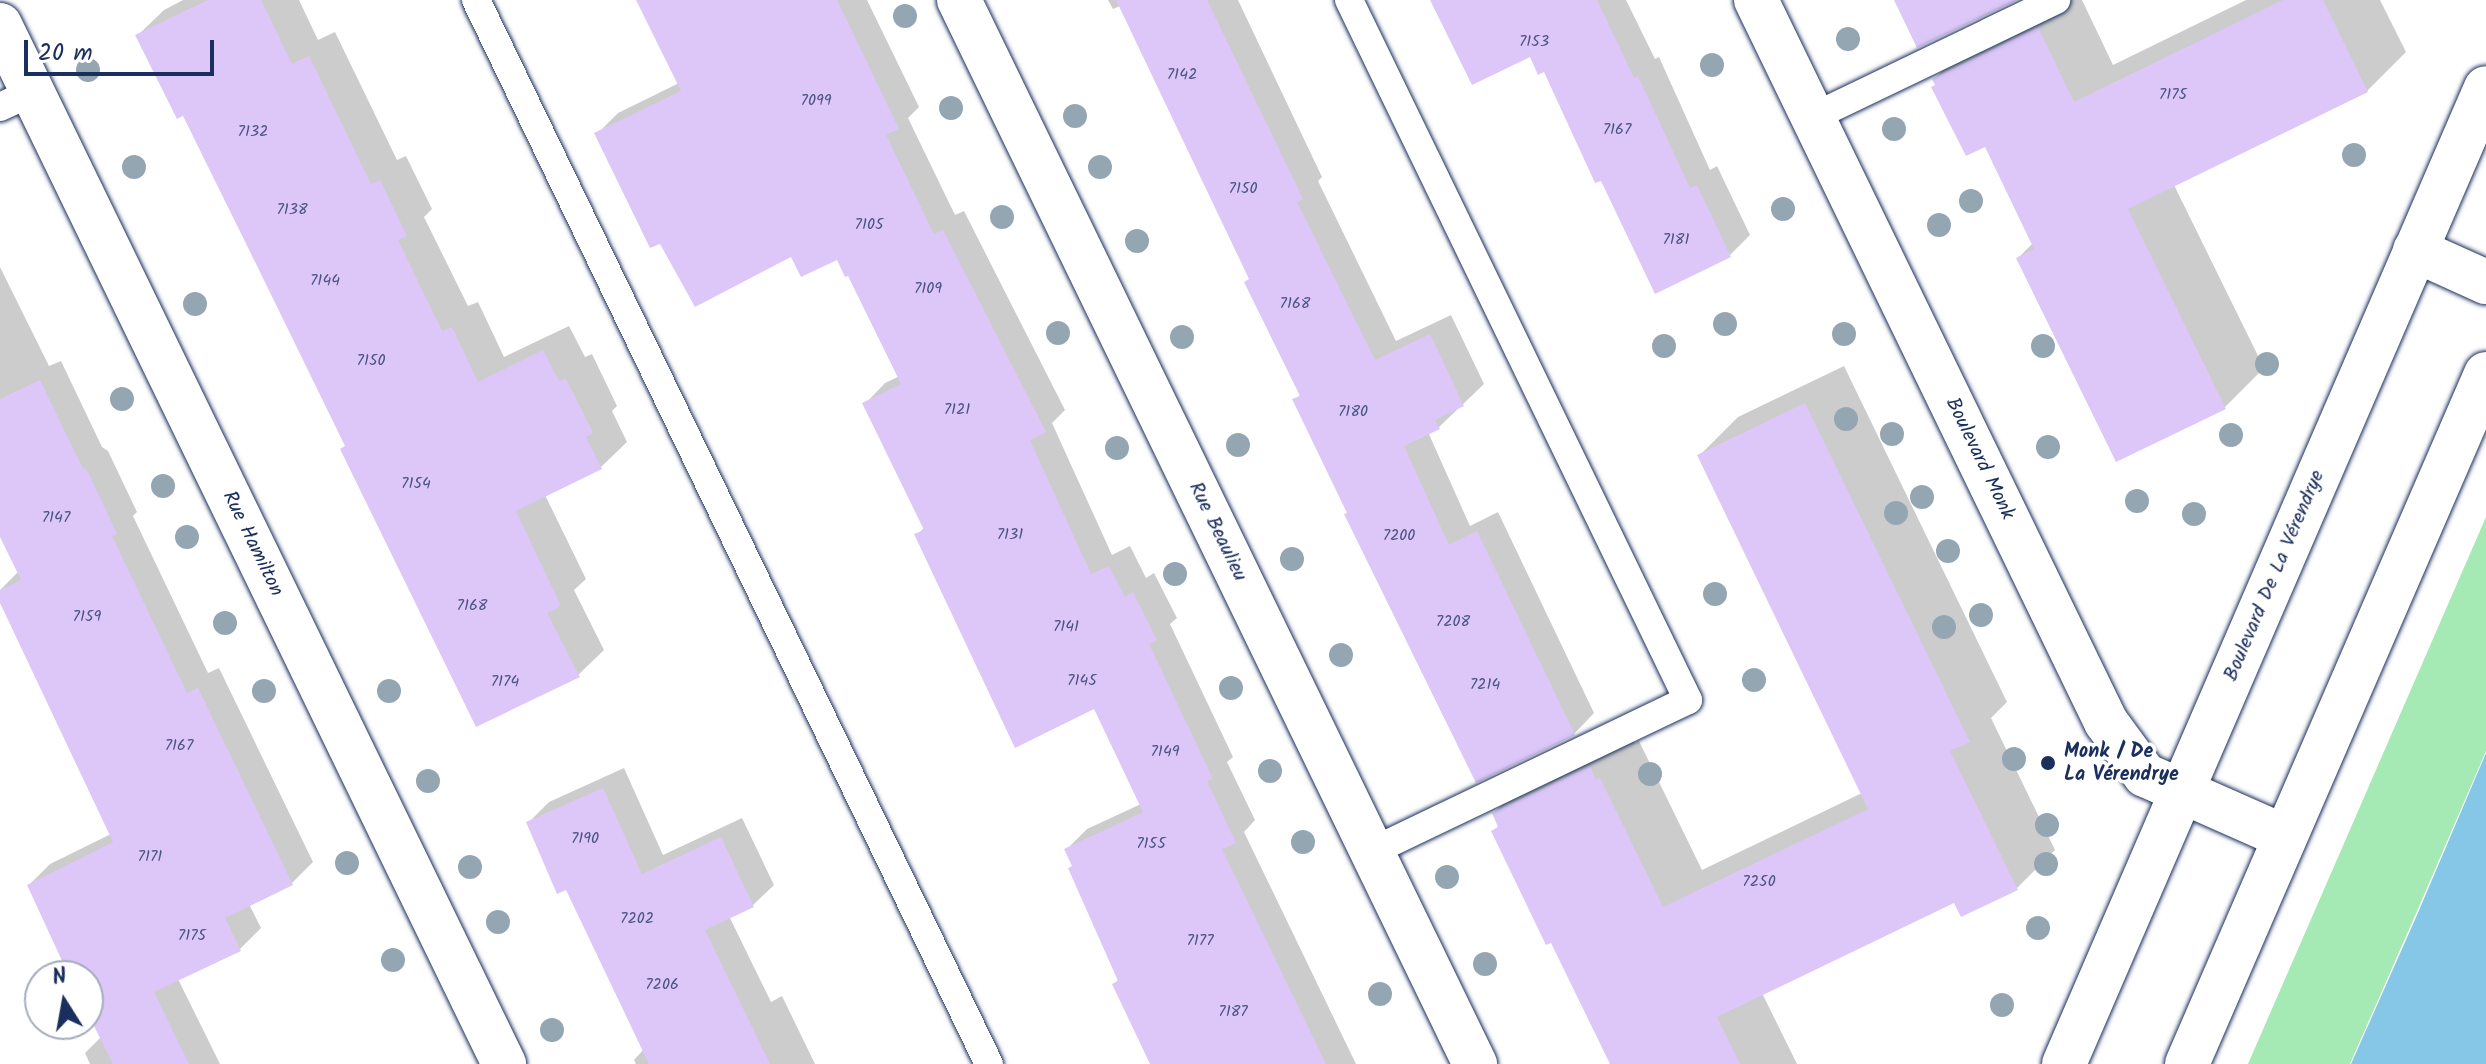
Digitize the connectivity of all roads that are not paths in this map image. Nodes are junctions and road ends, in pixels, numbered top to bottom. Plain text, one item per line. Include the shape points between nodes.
1 (476, 0) edge
2 (959, 0) edge
3 (1349, 0) edge
4 (1756, 0) edge
5 (2056, 0) edge
6 (0, 25) edge
7 (2486, 88) edge
8 (16, 99) edge
9 (1813, 117) junction
10 (2415, 250) junction
11 (2486, 282) edge
12 (2486, 374) edge
13 (2181, 793) junction
14 (2285, 837) junction
15 (1371, 852) junction
16 (504, 1064) edge
17 (989, 1064) edge
18 (1475, 1064) edge
19 (2064, 1064) edge
20 (2187, 1064) edge

1 - 17 lane
2 - 15 street, Rue Beaulieu
3 - 15 lane via 1688,700
4 - 9 street, Boulevard Monk
5 - 9 lane
6 - 8 street, Rue Hamilton
7 - 10 street, Boulevard De La Vérendrye
8 - 16 street, Rue Hamilton
9 - 13 street, Boulevard Monk via 2106,722 2145,775
10 - 11 street
10 - 13 street, Boulevard De La Vérendrye
12 - 14 street
13 - 14 street, Boulevard Monk
13 - 19 street, Boulevard De La Vérendrye
14 - 20 street
15 - 18 street, Rue Beaulieu

